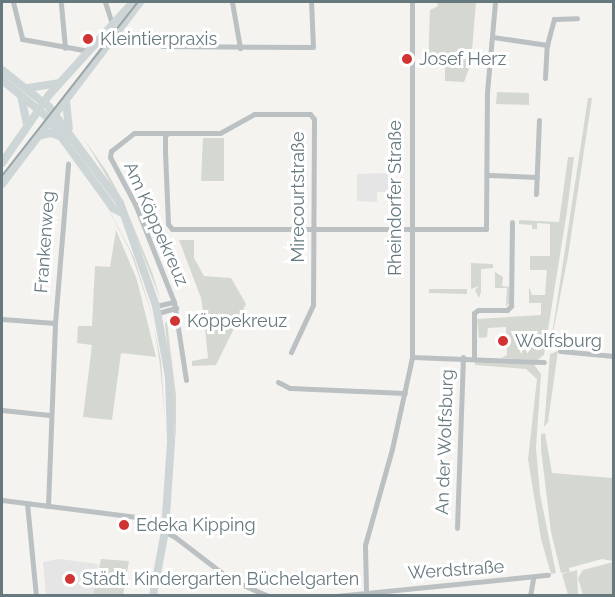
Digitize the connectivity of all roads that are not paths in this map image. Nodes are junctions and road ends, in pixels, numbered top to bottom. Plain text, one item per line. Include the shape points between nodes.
1 (13, 2) edge
2 (105, 2) edge
3 (133, 2) edge
4 (140, 2) edge
5 (232, 2) edge
6 (311, 2) edge
7 (412, 2) edge
8 (495, 2) edge
9 (61, 4) dead end
10 (577, 18) dead end
11 (113, 26) junction
12 (493, 37) junction
13 (547, 45) junction
14 (162, 46) dead end
15 (65, 48) junction
16 (240, 48) junction
17 (91, 51) junction
18 (2, 70) edge
19 (545, 78) dead end
20 (2, 80) edge
21 (59, 83) junction
22 (26, 87) junction
23 (19, 92) junction
24 (66, 101) junction
25 (41, 105) junction
26 (53, 117) junction
27 (539, 120) dead end
28 (27, 125) junction
29 (169, 133) junction
30 (39, 136) junction
31 (68, 136) junction
32 (2, 163) edge
33 (68, 164) dead end
34 (488, 175) junction
35 (537, 177) junction
36 (2, 184) edge
37 (536, 194) dead end
38 (512, 222) dead end
39 (314, 231) junction
40 (409, 231) junction
41 (175, 305) junction
42 (157, 310) junction
43 (2, 319) edge
44 (55, 323) junction
45 (560, 351) dead end
46 (291, 352) dead end
47 (614, 356) edge
48 (412, 357) junction
49 (463, 357) junction
50 (474, 358) junction
51 (544, 362) dead end
52 (186, 381) dead end
53 (278, 382) dead end
54 (405, 393) junction
55 (2, 410) edge
56 (50, 415) junction
57 (2, 500) edge
58 (27, 503) junction
59 (48, 506) junction
60 (457, 528) dead end
61 (165, 531) junction
62 (548, 575) dead end
63 (533, 579) junction
64 (366, 590) junction
65 (386, 593) edge
66 (36, 596) edge
67 (153, 596) edge
68 (268, 596) edge
69 (336, 596) edge
70 (530, 596) edge

1 - 15 street via 22,39
2 - 11 street
3 - 11 main road
4 - 24 main road
5 - 16 street
6 - 16 street via 313,47
7 - 40 street, Rheindorfer Straße
8 - 12 street
9 - 15 street
10 - 13 street via 556,16
11 - 17 main road
12 - 13 street
12 - 34 street via 487,88
13 - 19 street
14 - 16 street
15 - 17 street
17 - 21 main road
18 - 22 main road
20 - 23 main road
21 - 22 main road
21 - 25 main road
22 - 25 main road
23 - 25 main road
23 - 28 main road
24 - 26 main road
24 - 31 main road
25 - 26 main road
25 - 28 main road
26 - 30 main road
26 - 31 main road
27 - 35 street
28 - 32 main road
29 - 39 street via 165,135 165,152 168,224 172,229
29 - 39 street, Mirecourtstraße via 226,132 254,114 310,114 314,119
29 - 41 street, Am Köppekreuz via 134,133 109,154
30 - 31 main road
30 - 36 main road
31 - 42 main road via 113,208 122,213
33 - 44 street, Frankenweg
34 - 35 street
34 - 40 street via 486,229
35 - 37 street
38 - 50 street via 511,306 507,310 474,313
39 - 40 street
39 - 46 street, Mirecourtstraße via 313,305
40 - 48 street, Rheindorfer Straße
41 - 42 street, Am Köppekreuz
41 - 52 street, Am Köppekreuz
42 - 61 main road via 169,377 171,428
43 - 44 street
44 - 56 street, Frankenweg
45 - 47 street
48 - 49 street, An der Wolfsburg
48 - 54 street, Rheindorfer Straße
49 - 50 street, An der Wolfsburg
49 - 60 street, An der Wolfsburg
50 - 51 street, An der Wolfsburg
53 - 54 street via 290,388
54 - 64 street, Rheindorfer Straße via 364,545
55 - 56 street
56 - 59 street, Frankenweg
57 - 58 street
58 - 59 street
58 - 66 street
59 - 61 street via 119,513
61 - 67 main road
61 - 68 street via 230,579
62 - 63 street, Werdstraße
63 - 65 street, Werdstraße
63 - 70 street
64 - 65 street, Werdstraße
64 - 69 street, Werdstraße

